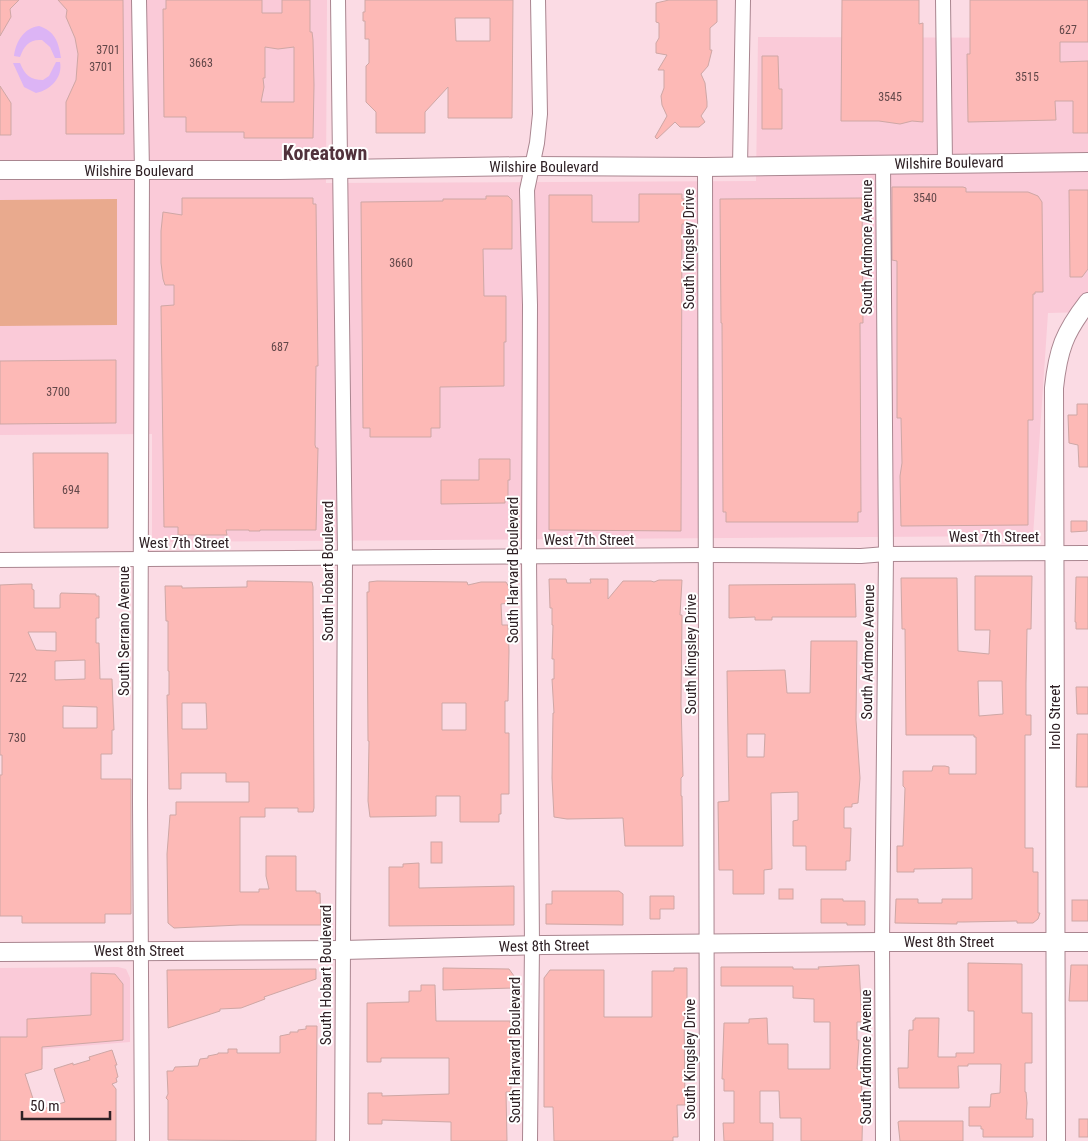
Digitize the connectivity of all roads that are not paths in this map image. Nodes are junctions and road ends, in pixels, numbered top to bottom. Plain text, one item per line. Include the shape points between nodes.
1 (139, 0) edge
2 (338, 0) edge
3 (538, 0) edge
4 (743, 0) edge
5 (944, 0) edge
6 (945, 162) junction
7 (1088, 162) edge
8 (883, 163) junction
9 (532, 166) junction
10 (705, 166) junction
11 (740, 166) junction
12 (340, 169) junction
13 (0, 170) edge
14 (142, 171) junction
15 (1088, 302) edge
16 (1054, 553) junction
17 (1088, 553) edge
18 (886, 554) junction
19 (707, 555) junction
20 (529, 556) junction
21 (345, 558) junction
22 (140, 559) junction
23 (0, 560) edge
24 (882, 942) junction
25 (1056, 942) junction
26 (1088, 942) edge
27 (706, 944) junction
28 (532, 946) junction
29 (343, 950) junction
30 (140, 951) junction
31 (0, 952) edge
32 (142, 1141) edge
33 (342, 1141) edge
34 (530, 1141) edge
35 (707, 1141) edge
36 (883, 1141) edge
37 (1056, 1141) edge

1 - 14 street, South Serrano Avenue
2 - 12 street, South Hobart Boulevard
3 - 9 street, South Harvard Boulevard via 540,114
4 - 11 street
5 - 6 street
6 - 7 main road, Wilshire Boulevard
6 - 8 main road, Wilshire Boulevard
8 - 11 main road, Wilshire Boulevard
8 - 18 street, South Ardmore Avenue
9 - 10 main road, Wilshire Boulevard
9 - 12 main road, Wilshire Boulevard
9 - 20 street, South Harvard Boulevard via 526,190 530,305
10 - 11 main road, Wilshire Boulevard
10 - 19 street, South Kingsley Drive
12 - 14 main road, Wilshire Boulevard
12 - 21 street, South Hobart Boulevard
13 - 14 main road, Wilshire Boulevard
14 - 22 street, South Serrano Avenue
15 - 16 main road, Irolo Street via 1064,337 1055,377
16 - 17 street, West 7th Street
16 - 18 street, West 7th Street
16 - 25 main road, Irolo Street
18 - 19 street, West 7th Street
18 - 24 street, South Ardmore Avenue
19 - 20 street, West 7th Street
19 - 27 street, South Kingsley Drive
20 - 21 street, West 7th Street
20 - 28 street, South Harvard Boulevard
21 - 22 street, West 7th Street
21 - 29 street, South Hobart Boulevard
22 - 23 street, West 7th Street
22 - 30 street, South Serrano Avenue
24 - 25 main road, West 8th Street
24 - 27 main road, West 8th Street
24 - 36 street, South Ardmore Avenue
25 - 26 main road, West 8th Street
25 - 37 main road, Irolo Street
27 - 28 main road, West 8th Street
27 - 35 street, South Kingsley Drive
28 - 29 main road, West 8th Street
28 - 34 street, South Harvard Boulevard
29 - 30 main road, West 8th Street
29 - 33 street, South Hobart Boulevard
30 - 31 main road, West 8th Street
30 - 32 street, South Serrano Avenue

